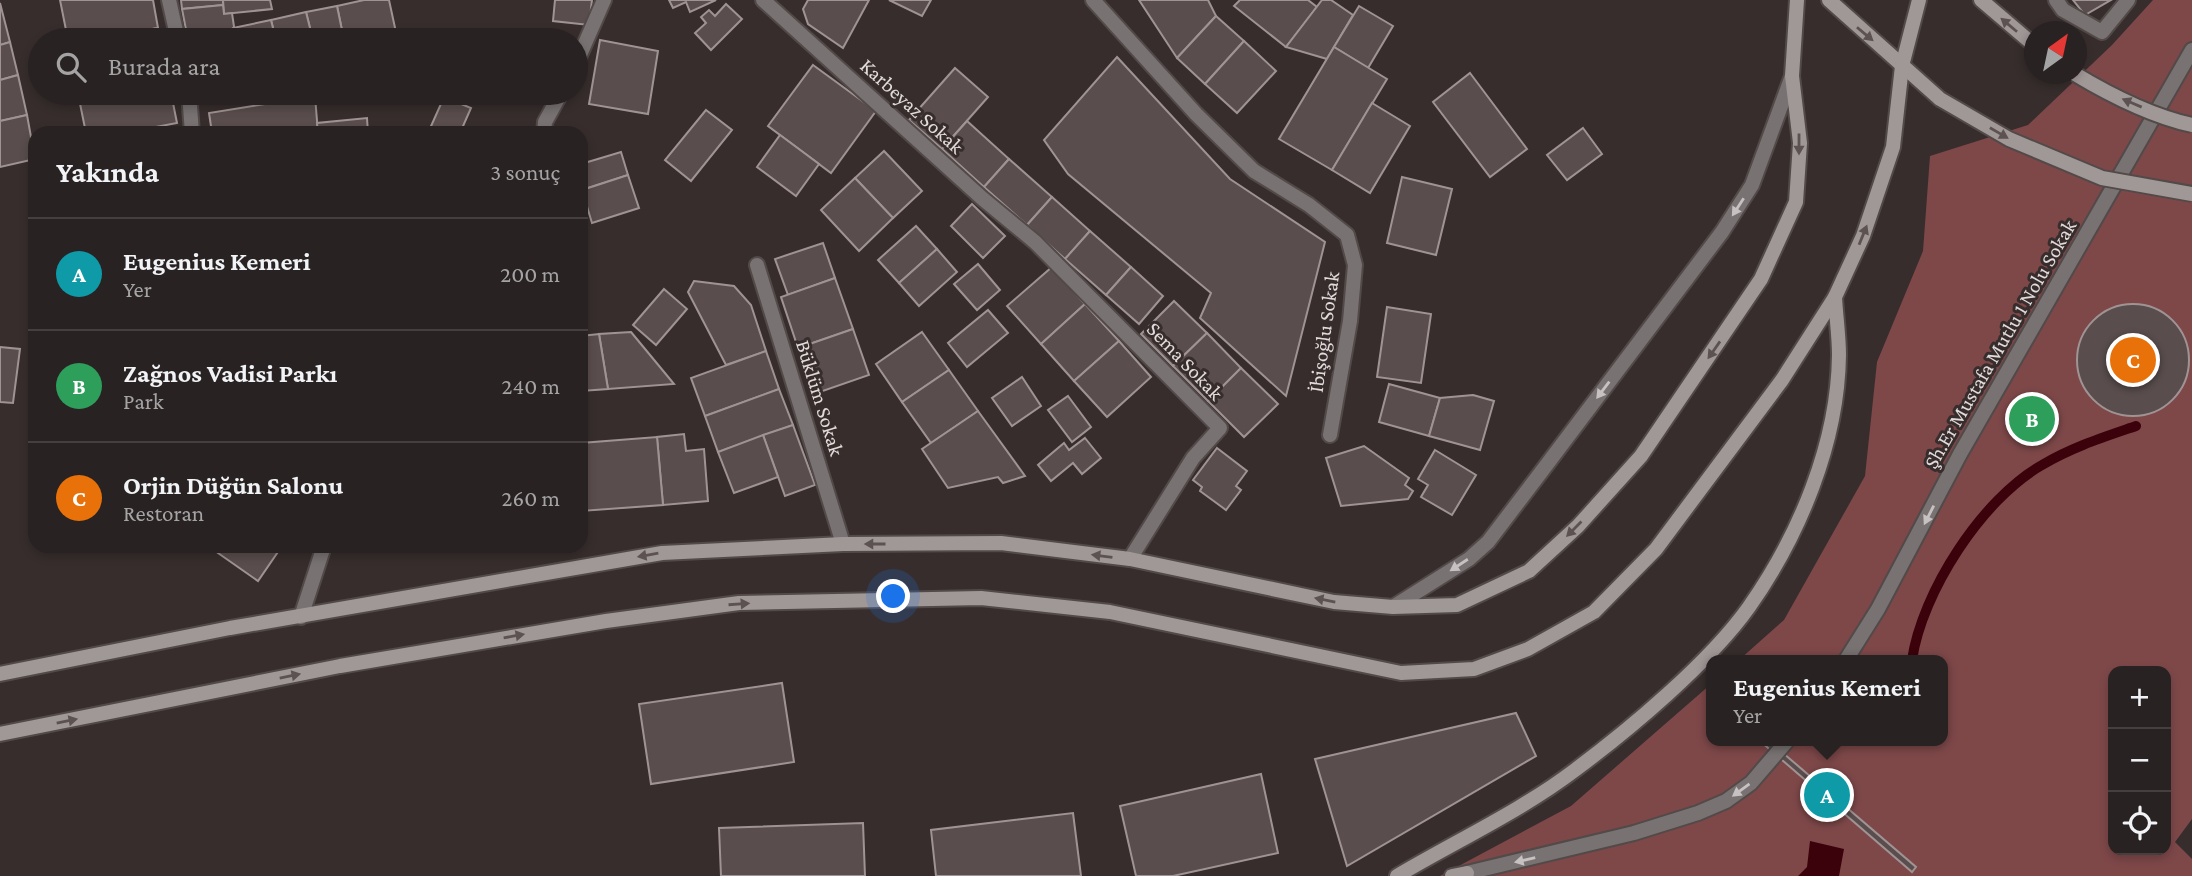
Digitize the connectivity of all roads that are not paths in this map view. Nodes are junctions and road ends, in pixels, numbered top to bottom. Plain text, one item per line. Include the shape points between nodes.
1 (169, 0) edge
2 (604, 0) edge
3 (763, 0) edge
4 (1093, 0) edge
5 (1797, 0) edge
6 (1829, 0) edge
7 (1919, 0) edge
8 (2056, 0) edge
9 (2128, 0) edge
10 (1982, 1) edge
11 (175, 28) edge
12 (588, 37) edge
13 (2024, 37) edge
14 (2192, 50) edge
15 (1902, 66) junction
16 (1792, 76) junction
17 (2087, 81) edge
18 (190, 105) edge
19 (554, 105) edge
20 (2192, 125) edge
21 (192, 126) edge
22 (545, 126) edge
23 (2192, 194) edge
24 (1035, 242) joint
25 (757, 265) dead end
26 (1835, 297) junction
27 (1330, 436) dead end
28 (843, 544) junction
29 (322, 553) edge
30 (1130, 559) junction
31 (1393, 607) junction
32 (301, 617) junction
33 (1707, 655) edge
34 (1849, 655) edge
35 (1706, 656) edge
36 (0, 674) edge
37 (0, 734) edge
38 (1783, 746) edge
39 (1460, 875) edge
40 (1397, 876) edge

1 - 11 street
2 - 12 street
3 - 24 street, Karbeyaz Sokak
4 - 27 street, İbişoğlu Sokak via 1254,171 1347,235 1355,265
5 - 16 main road
6 -> 15 main road
7 - 15 main road
8 - 9 street via 2063,10 2102,32
13 -> 10 main road
14 -> 34 street, Şh.Er Mustafa Mutlu 1 Nolu Sokak
15 -> 23 main road, bridge via 1940,99 2009,139 2102,178
26 -> 15 main road via 1863,236 1893,147
16 -> 31 street via 1752,186 1722,232 1488,542
16 -> 31 main road via 1800,143 1796,202 1761,279 1641,456 1578,526 1529,571 1457,605
20 -> 17 main road, bridge
18 - 21 street
19 - 22 street
24 - 30 street, Sema Sokak via 1220,428 1193,458
25 - 28 street, Büklüm Sokak
26 - 33 main road via 1839,356 1832,419 1811,490 1749,607
37 -> 26 main road via 340,666 739,603 981,598 1110,612 1401,673 1474,669 1559,633 1594,612 1624,584 1656,549 1782,380
30 -> 28 main road via 1001,543
28 -> 32 main road via 662,553
29 - 32 street
31 -> 30 main road via 1334,601
32 - 36 main road
35 - 40 main road via 1574,771
38 -> 39 street via 1751,783 1698,813

